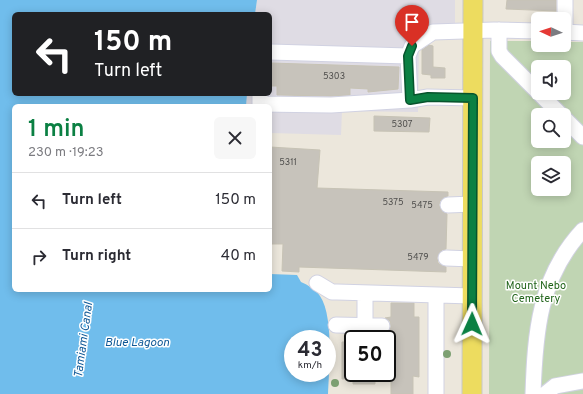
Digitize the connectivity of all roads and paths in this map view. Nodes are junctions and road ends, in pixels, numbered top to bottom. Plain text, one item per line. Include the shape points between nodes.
1 (473, 0) edge
2 (565, 0) edge
3 (565, 12) edge
4 (499, 30) junction
5 (473, 31) junction
6 (531, 31) edge
7 (571, 32) edge
8 (583, 33) edge
9 (272, 52) edge
10 (408, 56) junction
11 (531, 86) edge
12 (473, 98) junction
13 (410, 100) junction
14 (545, 100) edge
15 (272, 104) edge
16 (554, 108) edge
17 (571, 125) edge
18 (583, 137) edge
19 (473, 204) junction
20 (448, 205) dead end
21 (583, 230) edge
22 (446, 258) dead end
23 (473, 259) junction
24 (317, 283) dead end
25 (365, 293) junction
26 (436, 295) junction
27 (472, 296) junction
28 (336, 325) dead end
29 (365, 325) junction
30 (382, 326) dead end
31 (534, 372) junction
32 (583, 381) edge
33 (550, 390) edge
34 (436, 394) edge
35 (472, 394) edge
36 (533, 394) edge

1 - 5 main road
2 - 3 street
4 - 5 street
4 - 6 street
4 - 11 street via 499,51
5 - 10 street via 433,32 412,46
5 - 12 main road
7 - 8 street
9 - 10 street
10 - 13 street
12 - 13 street via 428,97
12 - 19 main road
13 - 15 street via 331,105
14 - 16 street
17 - 18 street
19 - 20 street
19 - 23 main road
21 - 31 street via 566,252 547,290 537,331
22 - 23 street
23 - 27 main road
24 - 25 street via 332,292
25 - 26 street
25 - 29 street
26 - 27 street
26 - 34 street
27 - 35 main road
28 - 29 street
29 - 30 street
31 - 33 street via 545,381
31 - 36 street
32 - 33 street

